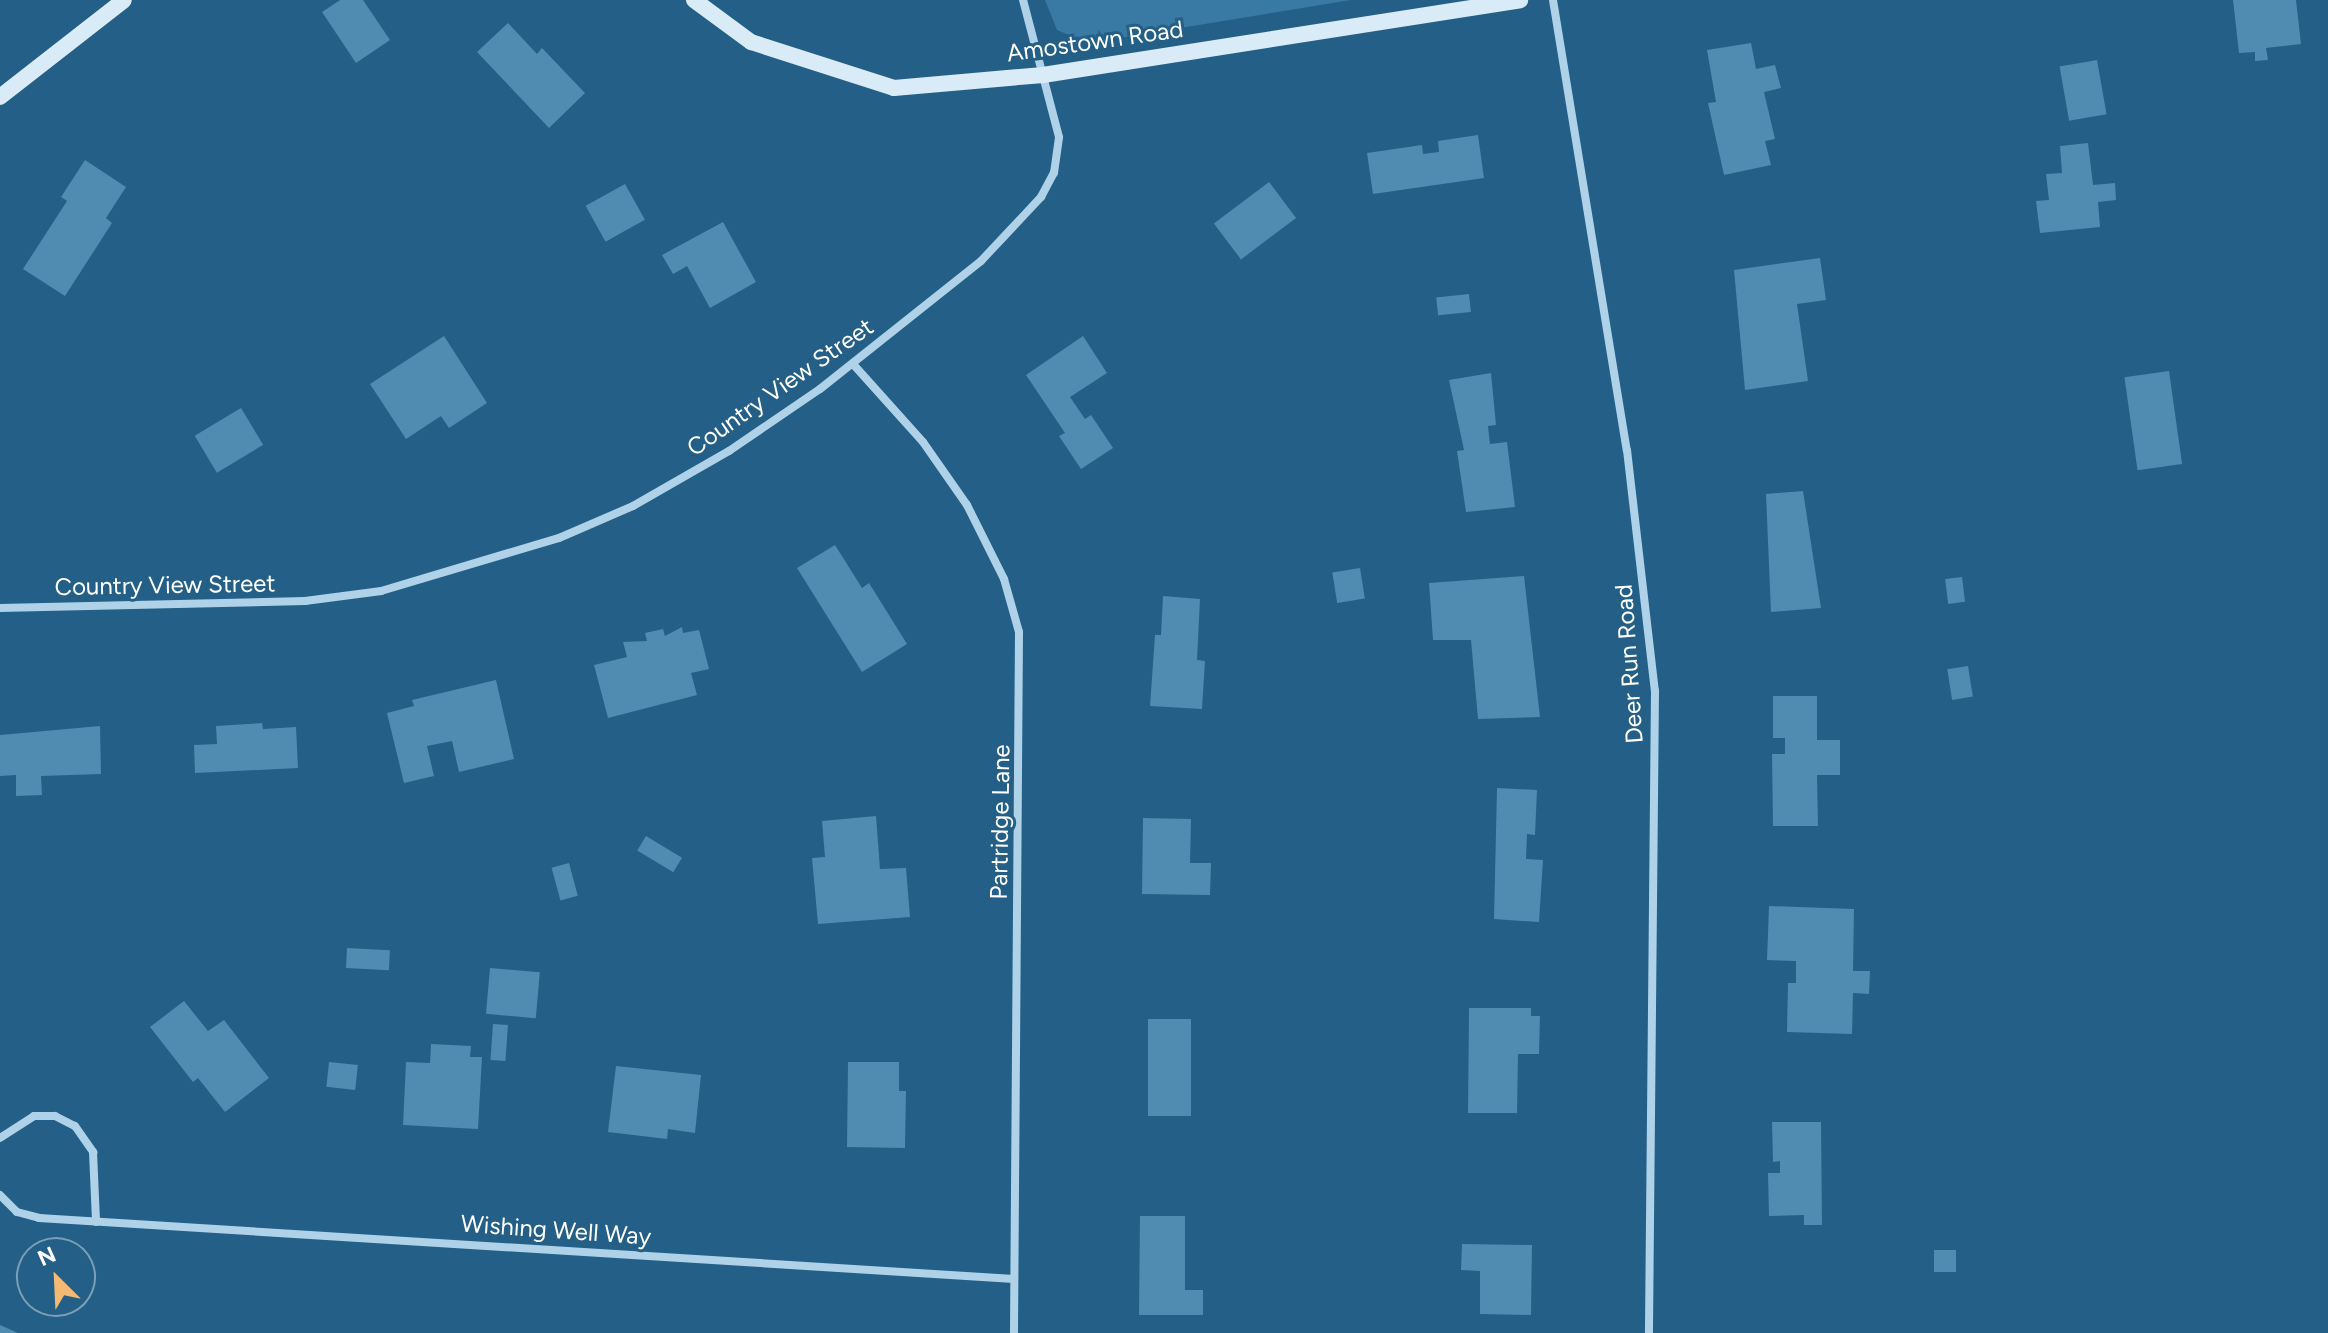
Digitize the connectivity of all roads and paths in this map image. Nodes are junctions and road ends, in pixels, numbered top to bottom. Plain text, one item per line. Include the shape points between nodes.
1 (124, 0) edge
2 (694, 0) edge
3 (1023, 0) edge
4 (1520, 0) edge
5 (1553, 0) edge
6 (1043, 75) junction
7 (0, 97) edge
8 (853, 364) junction
9 (0, 608) edge
10 (0, 1138) edge
11 (0, 1195) edge
12 (96, 1222) junction
13 (1014, 1279) junction
14 (1014, 1333) edge
15 (1649, 1333) edge

1 - 7 street
2 - 6 street, Amostown Road via 751,42 894,88
3 - 6 street, Country View Street
4 - 6 street, Amostown Road
5 - 15 street, Deer Run Road via 1627,450 1655,691
6 - 8 street, Country View Street via 1059,137 1054,173 1041,197 1005,241
8 - 9 street, Country View Street via 759,432 664,490 559,538 472,567 344,598
8 - 13 street, Partridge Lane via 923,442 967,505 1004,579 1019,632
10 - 12 street via 34,1116 55,1116 75,1126 93,1152
11 - 12 street, Wishing Well Way via 28,1216
12 - 13 street, Wishing Well Way
13 - 14 street, Partridge Lane

